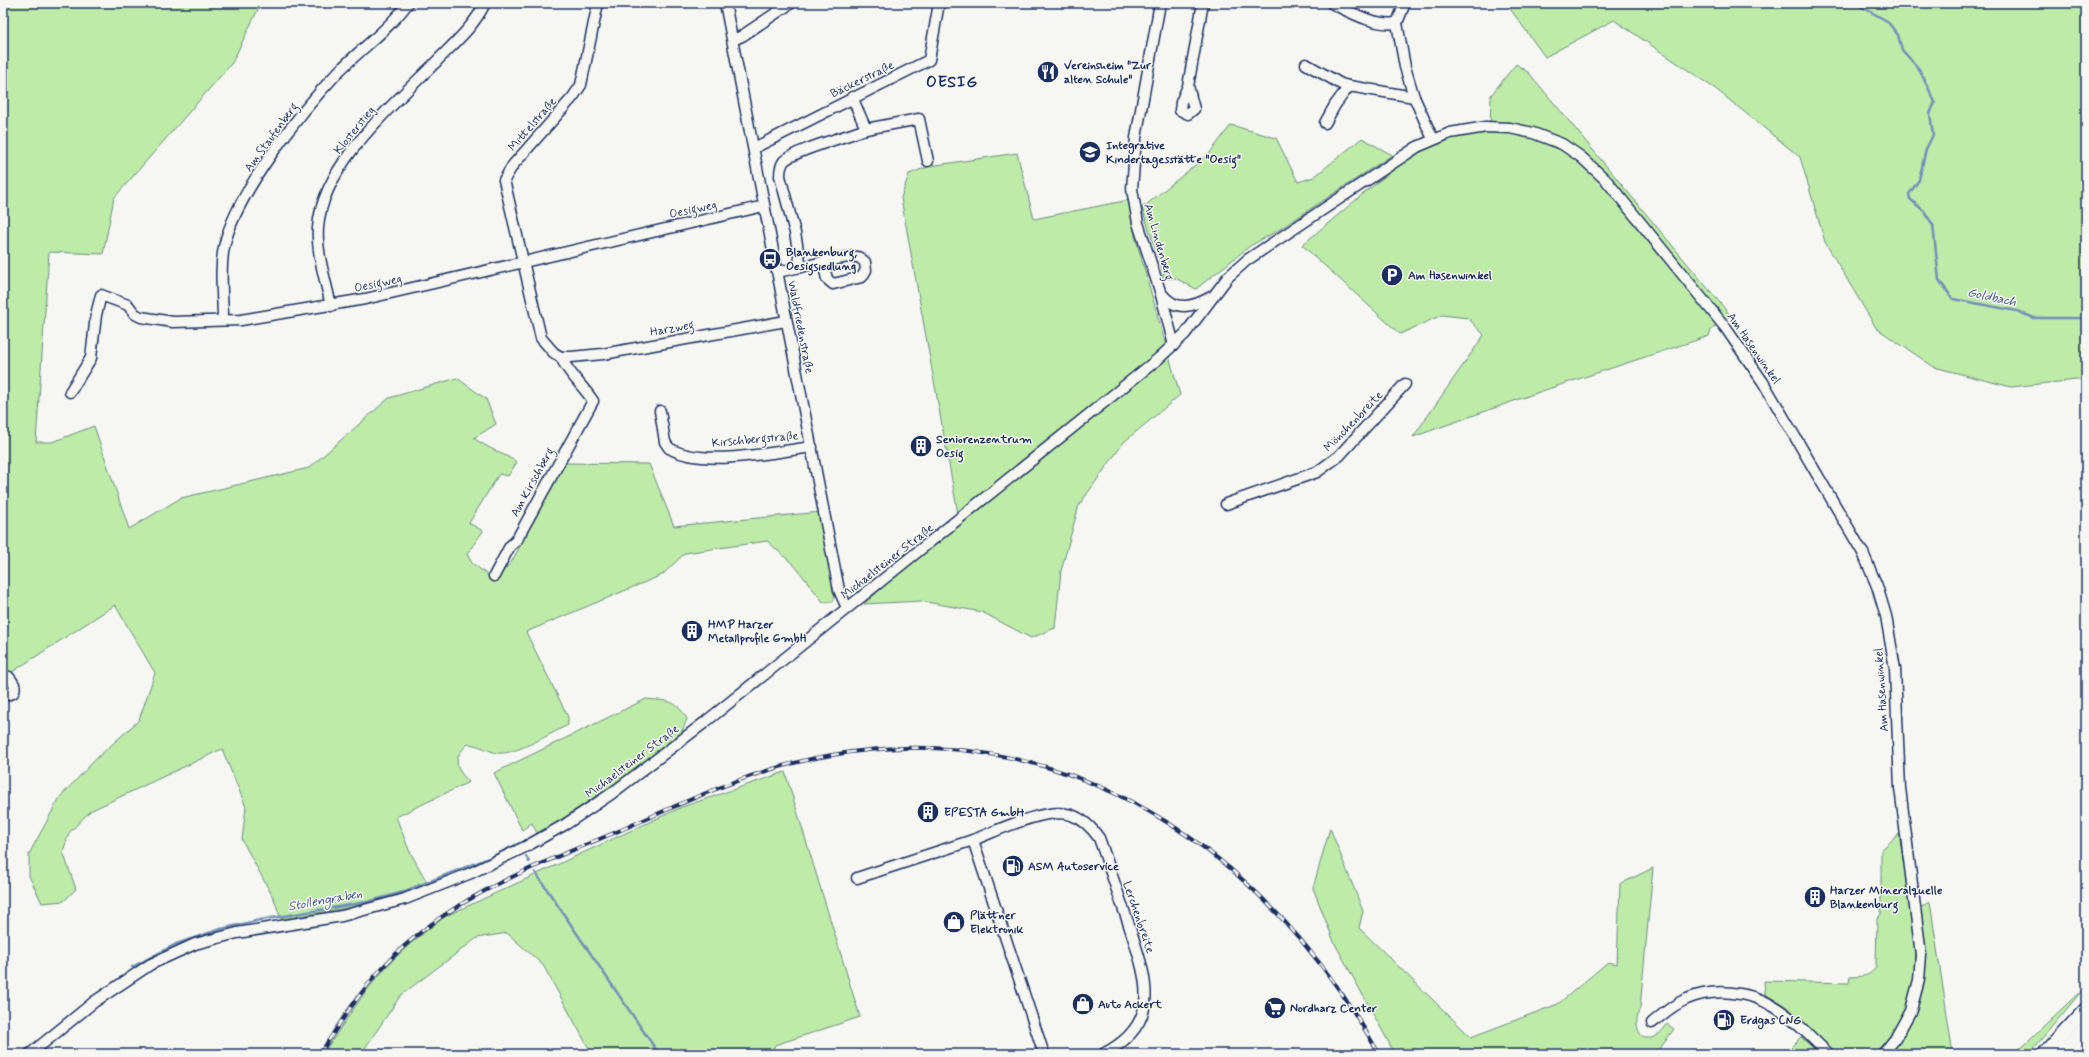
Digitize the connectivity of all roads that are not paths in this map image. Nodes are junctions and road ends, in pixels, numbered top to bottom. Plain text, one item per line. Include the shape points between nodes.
1 (408, 3) edge
2 (485, 3) edge
3 (598, 3) edge
4 (725, 3) edge
5 (791, 3) edge
6 (939, 3) edge
7 (1160, 3) edge
8 (1203, 3) edge
9 (1331, 3) edge
10 (1405, 3) edge
11 (1397, 23) junction
12 (733, 40) junction
13 (1306, 64) dead end
14 (1188, 86) dead end
15 (1348, 86) junction
16 (852, 97) junction
17 (1414, 97) junction
18 (1325, 123) dead end
19 (866, 130) junction
20 (1433, 139) junction
21 (754, 148) junction
22 (928, 161) dead end
23 (764, 206) junction
24 (523, 262) junction
25 (823, 262) dead end
26 (801, 267) junction
27 (777, 272) junction
28 (1160, 291) junction
29 (1212, 296) junction
30 (331, 306) junction
31 (223, 320) junction
32 (786, 321) junction
33 (1174, 345) junction
34 (561, 357) junction
35 (1405, 384) dead end
36 (70, 392) dead end
37 (660, 411) dead end
38 (812, 447) junction
39 (1226, 504) dead end
40 (494, 576) dead end
41 (847, 608) junction
42 (3, 681) edge
43 (3, 696) edge
44 (973, 840) junction
45 (857, 878) dead end
46 (2086, 1010) edge
47 (1652, 1023) dead end
48 (2086, 1030) edge
49 (30, 1054) edge
50 (1044, 1054) edge
51 (1103, 1054) edge
52 (1828, 1054) edge
53 (1883, 1054) edge
54 (2045, 1054) edge
55 (2063, 1054) edge

1 - 31 street, Am Staufenberg via 320,93 278,144 248,191 224,247
2 - 30 street, Klosterstieg via 471,26 361,138 323,200 318,244
3 - 24 street, Mittelstraße via 581,85 509,170 504,180
4 - 12 street, Waldfriedenstraße
5 - 12 street
6 - 16 street, Bäckerstraße via 929,60
7 - 28 street, Am Lindenberg via 1136,138 1132,176 1133,200 1138,223
8 - 14 street
9 - 11 street via 1361,18 1385,24
10 - 11 street
11 - 17 street
12 - 21 street, Waldfriedenstraße
13 - 15 street
15 - 17 street
15 - 18 street
16 - 19 street
16 - 21 street, Bäckerstraße
17 - 20 street
19 - 22 street via 919,119
19 - 26 street via 798,153 785,161 780,168
20 - 29 street, Am Hasenwinkel via 1404,155 1264,247 1236,269
20 - 53 street, Am Hasenwinkel via 1477,128 1522,130 1562,144 1598,171 1741,349 1863,553 1882,600 1893,650 1900,788 1921,950 1919,980 1911,1010 1895,1039
21 - 23 street, Waldfriedenstraße
23 - 24 street, Oesigweg
23 - 27 street, Waldfriedenstraße
24 - 30 street, Oesigweg
24 - 34 street via 541,338
25 - 26 street
26 - 27 street
27 - 32 street, Waldfriedenstraße
28 - 29 street via 1172,304 1187,307
28 - 33 street, Am Lindenberg
29 - 33 street, Am Hasenwinkel
30 - 31 street, Oesigweg via 241,320
31 - 36 street, Oesigweg via 173,322 141,317 128,304 100,295 91,358
32 - 34 street, Harzweg via 603,354
32 - 38 street, Waldfriedenstraße
33 - 41 street, Michaelsteiner Straße
34 - 40 street, Am Kirschberg via 566,368 593,401
35 - 39 street, Mönchenbreite via 1339,456 1317,472
37 - 38 street, Kirschbergstraße via 665,442 669,448 691,456 716,458
38 - 41 street, Waldfriedenstraße via 839,590
41 - 49 street, Michaelsteiner Straße via 611,794 525,847 471,873 405,899 342,916 237,933 195,944 151,964 94,1002
42 - 43 street via 8,677 15,690 13,694
44 - 45 street, Lerchenbreite
44 - 50 street
44 - 51 street, Lerchenbreite via 1054,813 1080,819 1088,824 1099,838 1144,972 1146,991 1143,1011 1129,1038
46 - 54 highway
47 - 52 street via 1687,999 1710,994 1739,994 1773,1005
48 - 55 highway

